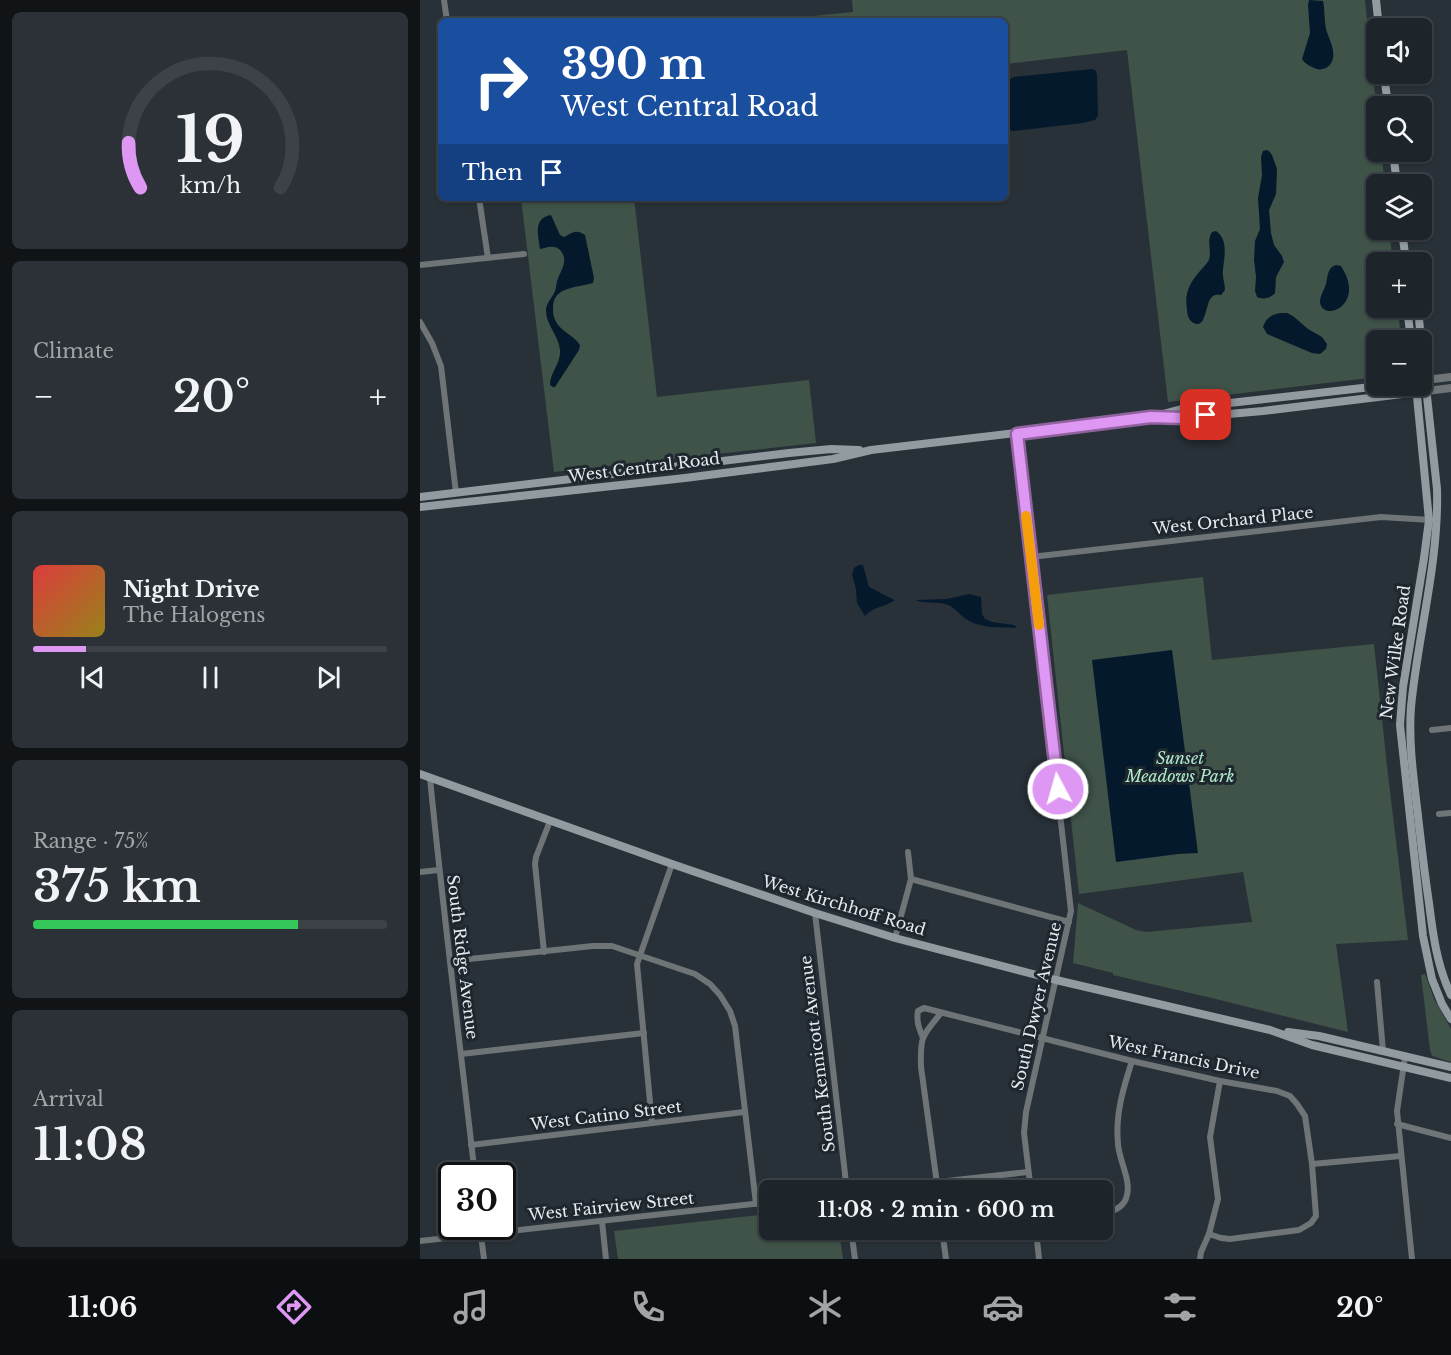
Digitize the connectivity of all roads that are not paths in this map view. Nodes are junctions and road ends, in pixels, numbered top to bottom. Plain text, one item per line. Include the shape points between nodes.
1 (444, 0) edge
2 (1376, 0) edge
3 (447, 18) edge
4 (1378, 18) edge
5 (479, 201) edge
6 (524, 254) dead end
7 (488, 258) junction
8 (420, 265) edge
9 (420, 322) edge
10 (1451, 377) edge
11 (1432, 379) edge
12 (1366, 388) edge
13 (1451, 388) edge
14 (1432, 390) edge
15 (1367, 396) edge
16 (1417, 396) edge
17 (1428, 396) edge
18 (1151, 417) junction
19 (1017, 434) junction
20 (871, 450) junction
21 (456, 493) junction
22 (420, 497) edge
23 (420, 507) edge
24 (1433, 520) junction
25 (1031, 557) junction
26 (1451, 728) edge
27 (1432, 730) dead end
28 (420, 774) edge
29 (430, 778) junction
30 (1451, 813) edge
31 (1439, 814) dead end
32 (550, 821) junction
33 (908, 852) dead end
34 (672, 864) junction
35 (439, 870) junction
36 (420, 872) edge
37 (911, 879) junction
38 (815, 913) junction
39 (1069, 922) junction
40 (895, 938) junction
41 (544, 952) junction
42 (641, 955) junction
43 (450, 961) junction
44 (1056, 980) junction
45 (1377, 982) dead end
46 (1451, 995) edge
47 (941, 1013) junction
48 (1451, 1019) edge
49 (1270, 1030) junction
50 (644, 1033) junction
51 (1042, 1037) junction
52 (923, 1038) junction
53 (1383, 1051) junction
54 (461, 1054) junction
55 (1405, 1057) junction
56 (1132, 1061) junction
57 (1451, 1067) edge
58 (1402, 1068) junction
59 (1451, 1078) edge
60 (1220, 1081) junction
61 (744, 1112) junction
62 (652, 1123) junction
63 (1397, 1124) junction
64 (1451, 1138) edge
65 (471, 1145) junction
66 (1401, 1156) junction
67 (473, 1162) edge
68 (1312, 1164) junction
69 (1028, 1172) junction
70 (846, 1180) edge
71 (937, 1180) edge
72 (955, 1180) edge
73 (1029, 1180) edge
74 (756, 1204) junction
75 (759, 1204) edge
76 (1113, 1211) edge
77 (602, 1221) junction
78 (516, 1231) edge
79 (1209, 1234) junction
80 (438, 1239) edge
81 (482, 1240) edge
82 (852, 1240) edge
83 (943, 1240) edge
84 (1037, 1240) edge
85 (420, 1241) edge
86 (484, 1259) edge
87 (606, 1259) edge
88 (855, 1259) edge
89 (946, 1259) edge
90 (1039, 1259) edge
91 (1200, 1259) edge
92 (1412, 1259) edge

1 - 3 street
2 - 4 main road
5 - 7 street
6 - 7 street
7 - 8 street
9 - 21 street via 441,366
10 - 11 street
12 - 18 main road, West Central Road via 1185,408
13 - 14 street
15 - 18 main road, West Central Road via 1263,411
16 - 24 main road, New Wilke Road
17 - 24 main road, New Wilke Road via 1437,489
18 - 19 main road, West Central Road
19 - 20 main road, West Central Road
19 - 25 street, South Dwyer Avenue
20 - 21 main road, West Central Road via 789,453
20 - 23 main road, West Central Road via 822,461
21 - 22 main road, West Central Road
24 - 25 street, West Orchard Place via 1381,517
24 - 46 main road, New Wilke Road via 1433,559 1411,707 1411,743 1434,938 1438,962
24 - 48 main road, New Wilke Road via 1403,687 1400,725 1423,936 1432,979
25 - 39 street, South Dwyer Avenue via 1071,903
26 - 27 street
28 - 29 main road, West Kirchhoff Road
29 - 32 main road, West Kirchhoff Road
29 - 35 street, South Ridge Avenue
30 - 31 street
32 - 34 main road, West Kirchhoff Road
32 - 41 street via 535,864
33 - 37 street
34 - 38 main road, West Kirchhoff Road
34 - 42 street
35 - 36 street
35 - 43 street, South Ridge Avenue
37 - 39 street
37 - 40 street
38 - 40 main road, West Kirchhoff Road
38 - 70 street, South Kennicott Avenue
39 - 44 street, South Dwyer Avenue
40 - 44 main road, West Kirchhoff Road
41 - 42 street via 606,945
41 - 43 street
42 - 50 street via 637,970
42 - 61 street via 695,974 710,984 725,1003 735,1026
43 - 54 street, South Ridge Avenue
44 - 49 main road, West Kirchhoff Road
44 - 51 street, South Dwyer Avenue
45 - 53 street
47 - 51 street, West Francis Drive
47 - 52 street
47 - 52 street via 924,1008 918,1011 917,1025
49 - 53 main road, West Kirchhoff Road via 1319,1036
49 - 58 main road, West Kirchhoff Road
50 - 54 street
50 - 62 street
51 - 56 street, West Francis Drive
51 - 69 street, South Dwyer Avenue via 1026,1112
52 - 71 street via 921,1067
53 - 55 main road, West Kirchhoff Road
54 - 65 street, South Ridge Avenue
55 - 57 main road, West Kirchhoff Road
55 - 58 street
56 - 60 street, West Francis Drive
56 - 76 street via 1117,1119 1127,1196 1122,1206
58 - 59 main road, West Kirchhoff Road
58 - 63 street
60 - 68 street, West Francis Drive via 1277,1090 1290,1096 1305,1116
60 - 79 street via 1210,1137 1218,1199
61 - 62 street, West Catino Street
61 - 74 street
62 - 65 street, West Catino Street
63 - 64 street
63 - 66 street
65 - 67 street, South Ridge Avenue
66 - 68 street
66 - 92 street
68 - 79 street, West Francis Drive via 1316,1216 1311,1223 1299,1230 1230,1239
69 - 72 street
69 - 73 street, South Dwyer Avenue
74 - 75 street, West Fairview Street
74 - 77 street, West Fairview Street
77 - 78 street, West Fairview Street
77 - 87 street
79 - 91 street
80 - 85 street, West Fairview Street
81 - 86 street
82 - 88 street
83 - 89 street
84 - 90 street

